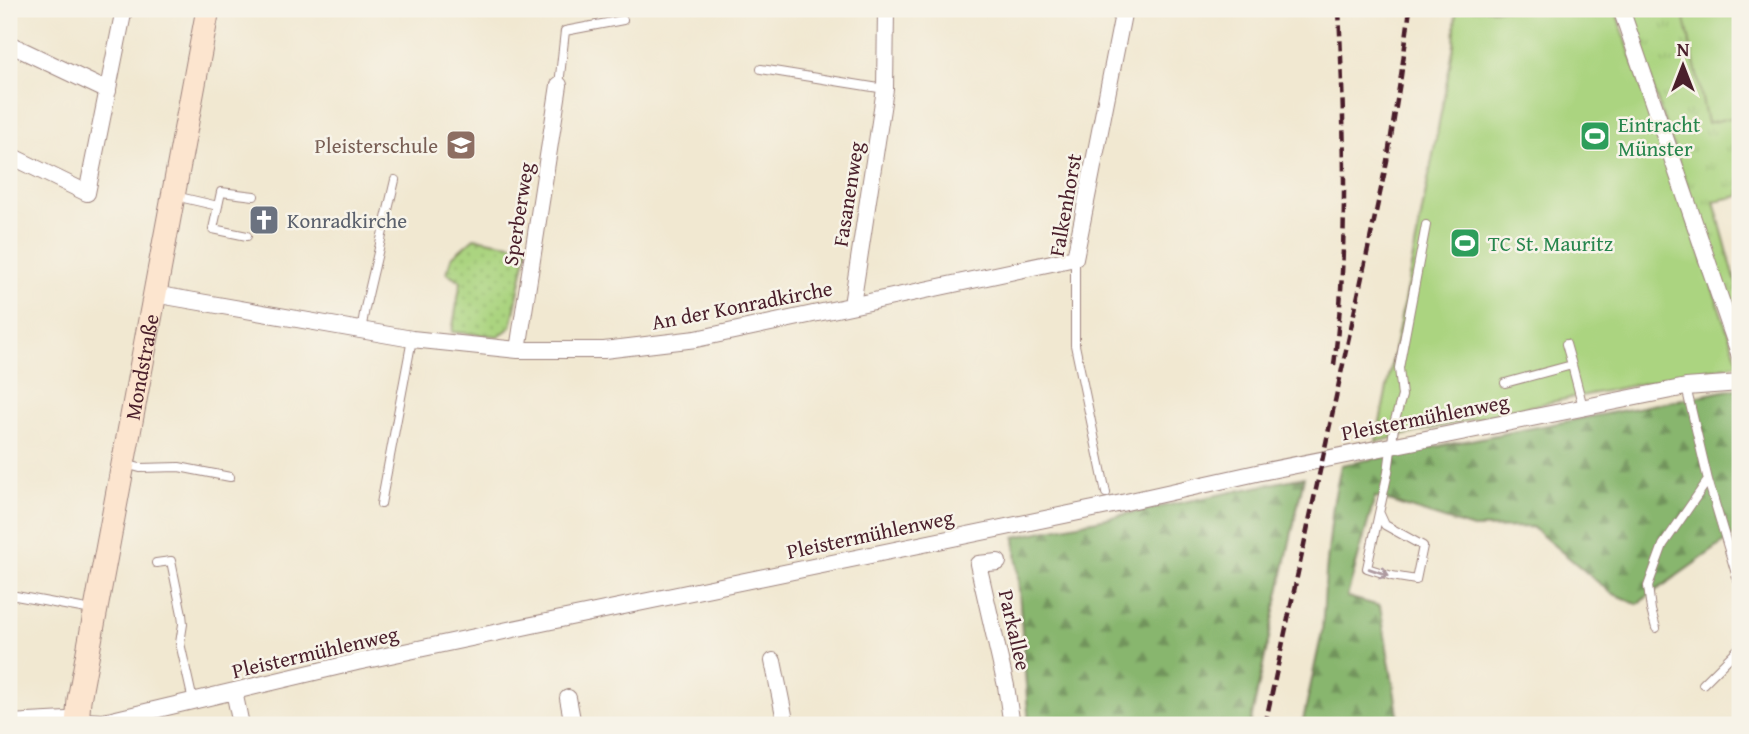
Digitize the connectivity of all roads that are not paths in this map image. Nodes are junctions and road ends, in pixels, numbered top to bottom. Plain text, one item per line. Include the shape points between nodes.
1 (124, 9) edge
2 (208, 9) edge
3 (886, 9) edge
4 (1124, 9) edge
5 (1621, 9) edge
6 (623, 20) dead end
7 (9, 44) edge
8 (761, 69) dead end
9 (559, 85) joint
10 (885, 89) junction
11 (108, 91) junction
12 (9, 155) edge
13 (395, 180) dead end
14 (172, 196) junction
15 (254, 196) dead end
16 (218, 206) junction
17 (1426, 225) dead end
18 (247, 236) dead end
19 (1075, 258) junction
20 (154, 294) junction
21 (852, 305) junction
22 (361, 331) junction
23 (412, 339) junction
24 (1566, 344) dead end
25 (518, 350) junction
26 (1740, 356) edge
27 (1572, 365) junction
28 (1505, 383) dead end
29 (1740, 383) edge
30 (1685, 387) junction
31 (1583, 407) junction
32 (1392, 446) junction
33 (122, 463) junction
34 (230, 477) dead end
35 (1708, 480) junction
36 (1106, 493) dead end
37 (381, 505) dead end
38 (1380, 514) junction
39 (998, 562) dead end
40 (156, 563) dead end
41 (1740, 587) edge
42 (16, 596) dead end
43 (95, 611) junction
44 (1656, 628) dead end
45 (1740, 647) edge
46 (773, 661) dead end
47 (1703, 684) dead end
48 (234, 691) junction
49 (568, 698) dead end
50 (193, 701) junction
51 (9, 723) edge
52 (77, 723) edge
53 (113, 723) edge
54 (241, 725) edge
55 (573, 725) edge
56 (786, 725) edge
57 (1009, 725) edge

1 - 11 street
2 - 14 street, Mondstraße
3 - 10 street, Fasanenweg
4 - 19 street, Falkenhorst
5 - 26 street
6 - 9 lane via 565,31
7 - 11 street
8 - 10 lane
9 - 25 street, Sperberweg
10 - 21 street, Fasanenweg
11 - 12 street via 87,193
13 - 22 lane
14 - 16 lane
14 - 20 street, Mondstraße
15 - 16 lane via 221,192
16 - 18 lane via 213,229
17 - 32 lane via 1399,368 1402,396
19 - 21 street, An der Konradkirche
19 - 36 lane, Falkenhorst via 1075,345
20 - 22 street, An der Konradkirche
20 - 33 street, Mondstraße
21 - 25 street, An der Konradkirche via 696,339 604,350
22 - 23 street, An der Konradkirche
23 - 25 street, An der Konradkirche
23 - 37 lane
24 - 27 lane
27 - 28 lane
27 - 31 lane
29 - 30 street, Pleistermühlenweg
30 - 31 street, Pleistermühlenweg
30 - 35 lane
31 - 32 street, Pleistermühlenweg
32 - 38 lane
32 - 48 street, Pleistermühlenweg
33 - 34 lane
33 - 43 street, Mondstraße
35 - 41 lane
35 - 44 lane via 1662,545 1648,586
38 -> 38 lane via 1367,568 1416,580 1423,546 1385,525
39 - 57 street, Parkallee via 978,564 1006,686
40 - 50 lane via 171,561 182,614 180,643
42 - 43 lane
43 - 52 street, Mondstraße
45 - 47 lane
46 - 56 street
48 - 50 street, Pleistermühlenweg
48 - 54 street
49 - 55 street
50 - 53 street, Pleistermühlenweg
51 - 52 street, Pleistermühlenweg
52 - 53 street, Pleistermühlenweg

